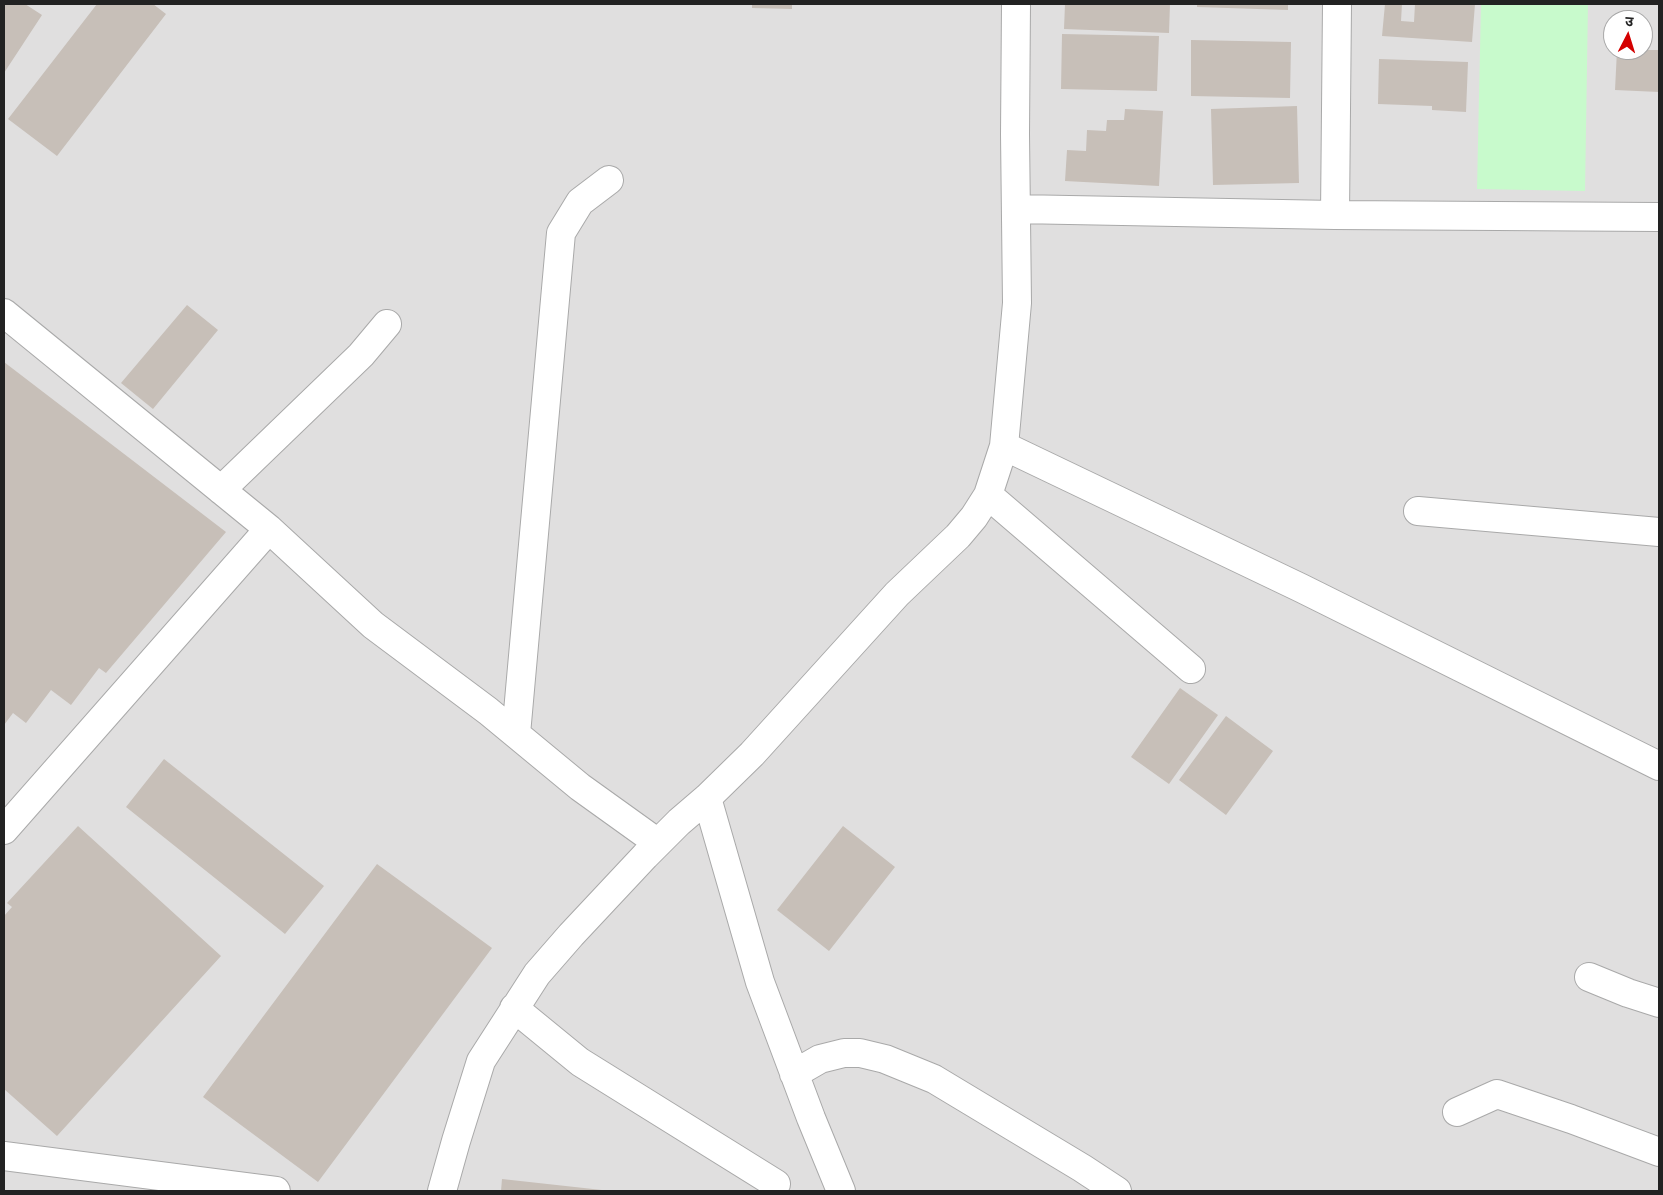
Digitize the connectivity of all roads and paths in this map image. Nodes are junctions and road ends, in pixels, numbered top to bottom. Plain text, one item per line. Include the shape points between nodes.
1 (1016, 4) edge
2 (1337, 4) edge
3 (609, 180) dead end
4 (1016, 209) junction
5 (1334, 216) junction
6 (1659, 217) edge
7 (4, 313) edge
8 (388, 324) dead end
9 (1004, 446) junction
10 (220, 490) junction
11 (988, 495) junction
12 (1418, 511) dead end
13 (269, 529) junction
14 (1659, 532) edge
15 (1191, 669) dead end
16 (516, 734) junction
17 (1659, 766) edge
18 (707, 798) junction
19 (4, 830) edge
20 (658, 843) junction
21 (1589, 977) dead end
22 (1659, 1003) edge
23 (514, 1008) junction
24 (794, 1074) junction
25 (1457, 1112) dead end
26 (1659, 1152) edge
27 (4, 1156) edge
28 (776, 1184) dead end
29 (276, 1191) edge
30 (442, 1191) edge
31 (841, 1191) edge
32 (1117, 1191) edge

1 - 4 street
2 - 5 street
3 - 16 street via 580,202 561,234
4 - 5 street
4 - 9 street via 1017,303
5 - 6 street
7 - 10 street
8 - 10 street via 361,355
9 - 11 street
9 - 17 street
10 - 13 street
11 - 15 street
11 - 18 street via 958,536 896,594 752,754
12 - 14 street
13 - 16 street via 374,625
13 - 19 street
16 - 20 street via 580,787
18 - 20 street
18 - 24 street via 760,982
20 - 23 street via 565,941
21 - 22 street
23 - 28 street via 580,1062
23 - 30 street via 481,1061
24 - 31 street
24 - 32 street via 820,1059 844,1053 885,1059 934,1080
25 - 26 street via 1497,1094
27 - 29 street

